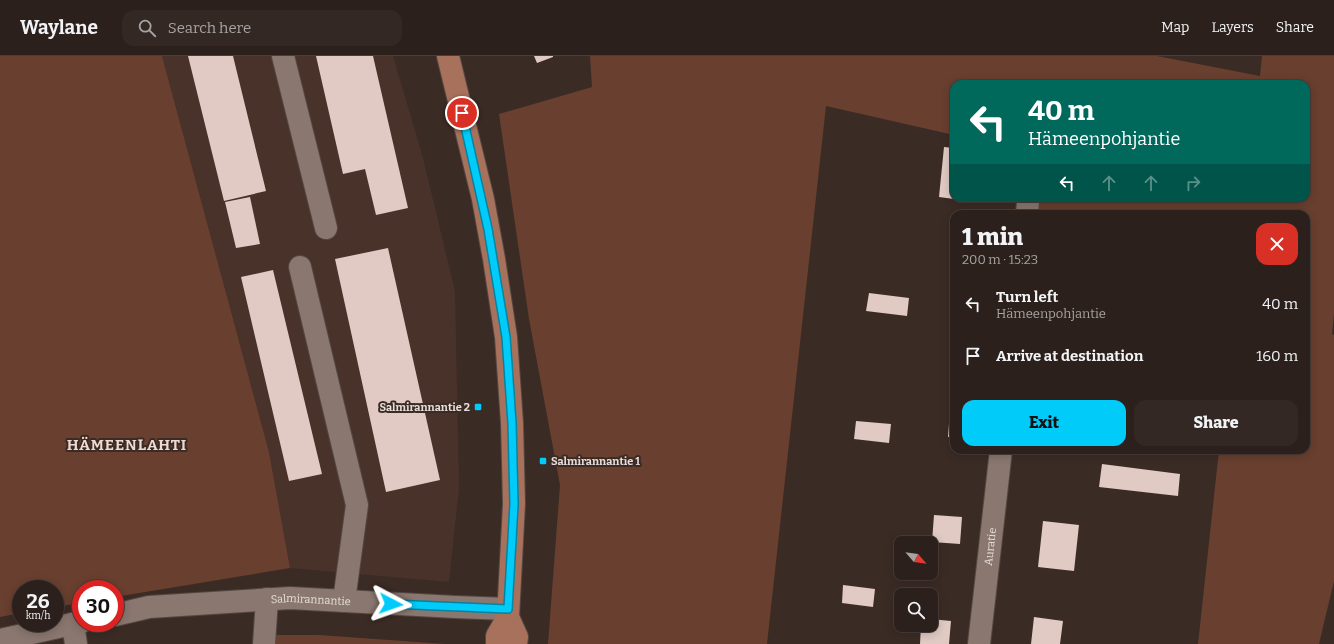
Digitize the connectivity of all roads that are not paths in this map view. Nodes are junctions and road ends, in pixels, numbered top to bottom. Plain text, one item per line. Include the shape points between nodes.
1 (283, 56) edge
2 (448, 56) edge
3 (326, 228) dead end
4 (300, 267) dead end
5 (1001, 454) edge
6 (267, 599) junction
7 (344, 601) junction
8 (124, 613) edge
9 (508, 613) junction
10 (72, 631) edge
11 (0, 640) edge
12 (264, 644) edge
13 (497, 644) edge
14 (516, 644) edge
15 (979, 644) edge

1 - 3 street
2 - 9 main road via 482,199 506,337 514,504
4 - 7 street via 357,505
5 - 15 street, Auratie
6 - 7 street, Salmirannantie
6 - 8 street, Salmirannantie via 149,607
6 - 12 street
7 - 9 street, Salmirannantie via 455,607
9 - 13 main road via 497,636
9 - 14 main road
10 - 11 street

